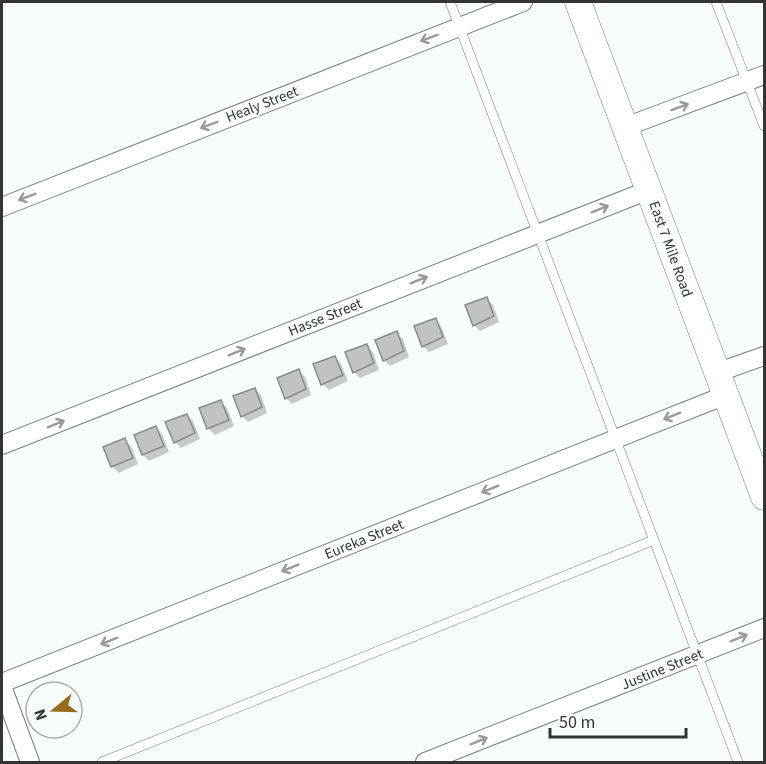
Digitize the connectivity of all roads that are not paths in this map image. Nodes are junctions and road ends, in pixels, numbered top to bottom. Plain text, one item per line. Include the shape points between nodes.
1 (450, 2) edge
2 (523, 2) edge
3 (578, 2) edge
4 (716, 2) edge
5 (459, 27) junction
6 (765, 75) edge
7 (747, 81) junction
8 (765, 126) edge
9 (625, 127) junction
10 (649, 190) junction
11 (2, 207) edge
12 (536, 234) junction
13 (765, 356) edge
14 (721, 384) junction
15 (615, 439) junction
16 (2, 445) edge
17 (765, 497) edge
18 (654, 540) junction
19 (765, 628) edge
20 (698, 655) junction
21 (2, 685) edge
22 (30, 762) edge
23 (102, 762) edge
24 (425, 762) edge
25 (736, 762) edge

1 - 5 lane
2 - 5 street, Healy Street
3 - 9 street, East 7 Mile Road
4 - 7 lane
5 -> 11 street, Healy Street
5 - 12 lane
6 - 7 street
7 - 8 lane
9 -> 7 street
9 - 10 street, East 7 Mile Road
12 -> 10 street, Hasse Street
10 - 14 street, East 7 Mile Road
12 - 15 lane
16 -> 12 street, Hasse Street
13 - 14 street, Eureka Street
14 -> 15 street, Eureka Street
14 - 17 street, East 7 Mile Road
15 - 18 lane
15 -> 21 street, Eureka Street
18 - 20 lane
18 - 23 lane
20 -> 19 street, Justine Street
24 -> 20 street, Justine Street
20 - 25 lane
21 - 22 street

